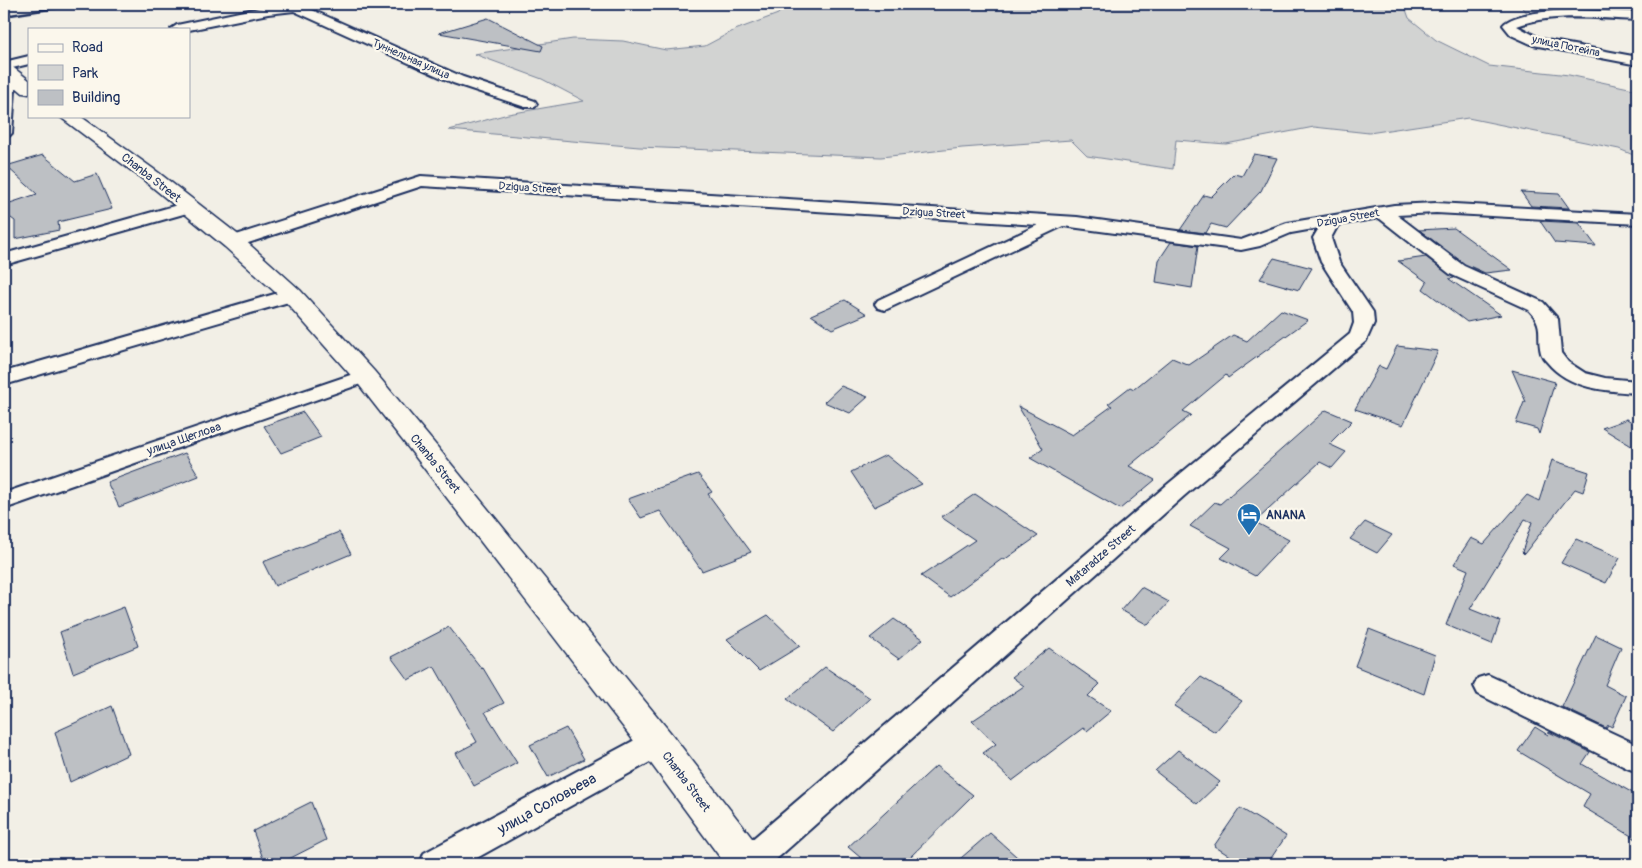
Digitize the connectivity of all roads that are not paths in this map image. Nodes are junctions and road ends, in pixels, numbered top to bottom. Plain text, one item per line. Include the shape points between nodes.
1 (317, 4) edge
2 (1516, 5) edge
3 (296, 7) junction
4 (1638, 16) edge
5 (1528, 18) junction
6 (181, 28) edge
7 (28, 60) edge
8 (1638, 61) edge
9 (4, 67) edge
10 (17, 87) edge
11 (530, 104) dead end
12 (71, 118) edge
13 (4, 129) edge
14 (188, 207) junction
15 (1382, 212) junction
16 (1638, 220) edge
17 (1060, 221) junction
18 (1331, 221) junction
19 (233, 242) junction
20 (4, 260) edge
21 (292, 295) junction
22 (884, 304) dead end
23 (365, 376) junction
24 (4, 379) edge
25 (1638, 387) edge
26 (4, 501) edge
27 (1488, 686) dead end
28 (657, 744) junction
29 (1638, 759) edge
30 (436, 864) edge
31 (748, 864) edge

1 - 3 street
2 - 5 street via 1519,13
3 - 6 street
3 - 11 street, Туннельная улица via 458,80
4 - 5 street, улица Потейпа
5 - 8 street, улица Потейпа via 1509,25 1515,32 1538,42
7 - 9 street
9 - 10 street
10 - 13 street
12 - 14 street, Chanba Street
14 - 19 street, Chanba Street
14 - 20 street
15 - 16 street, Dzigua Street via 1436,208
15 - 18 street, Dzigua Street
15 - 25 street via 1457,270 1536,306 1548,318 1551,354 1561,366 1578,377
17 - 18 street, Dzigua Street via 1241,245 1287,228
17 - 19 street, Dzigua Street via 421,181
17 - 22 street
18 - 31 street, Mataradze Street via 1322,238 1330,262 1363,312 1364,323 1359,337 1176,490
19 - 21 street, Chanba Street
21 - 23 street, Chanba Street
21 - 24 street
23 - 26 street, улица Щеглова
23 - 28 street, Chanba Street
27 - 29 street
28 - 30 street, улица Соловьева
28 - 31 street, Chanba Street

